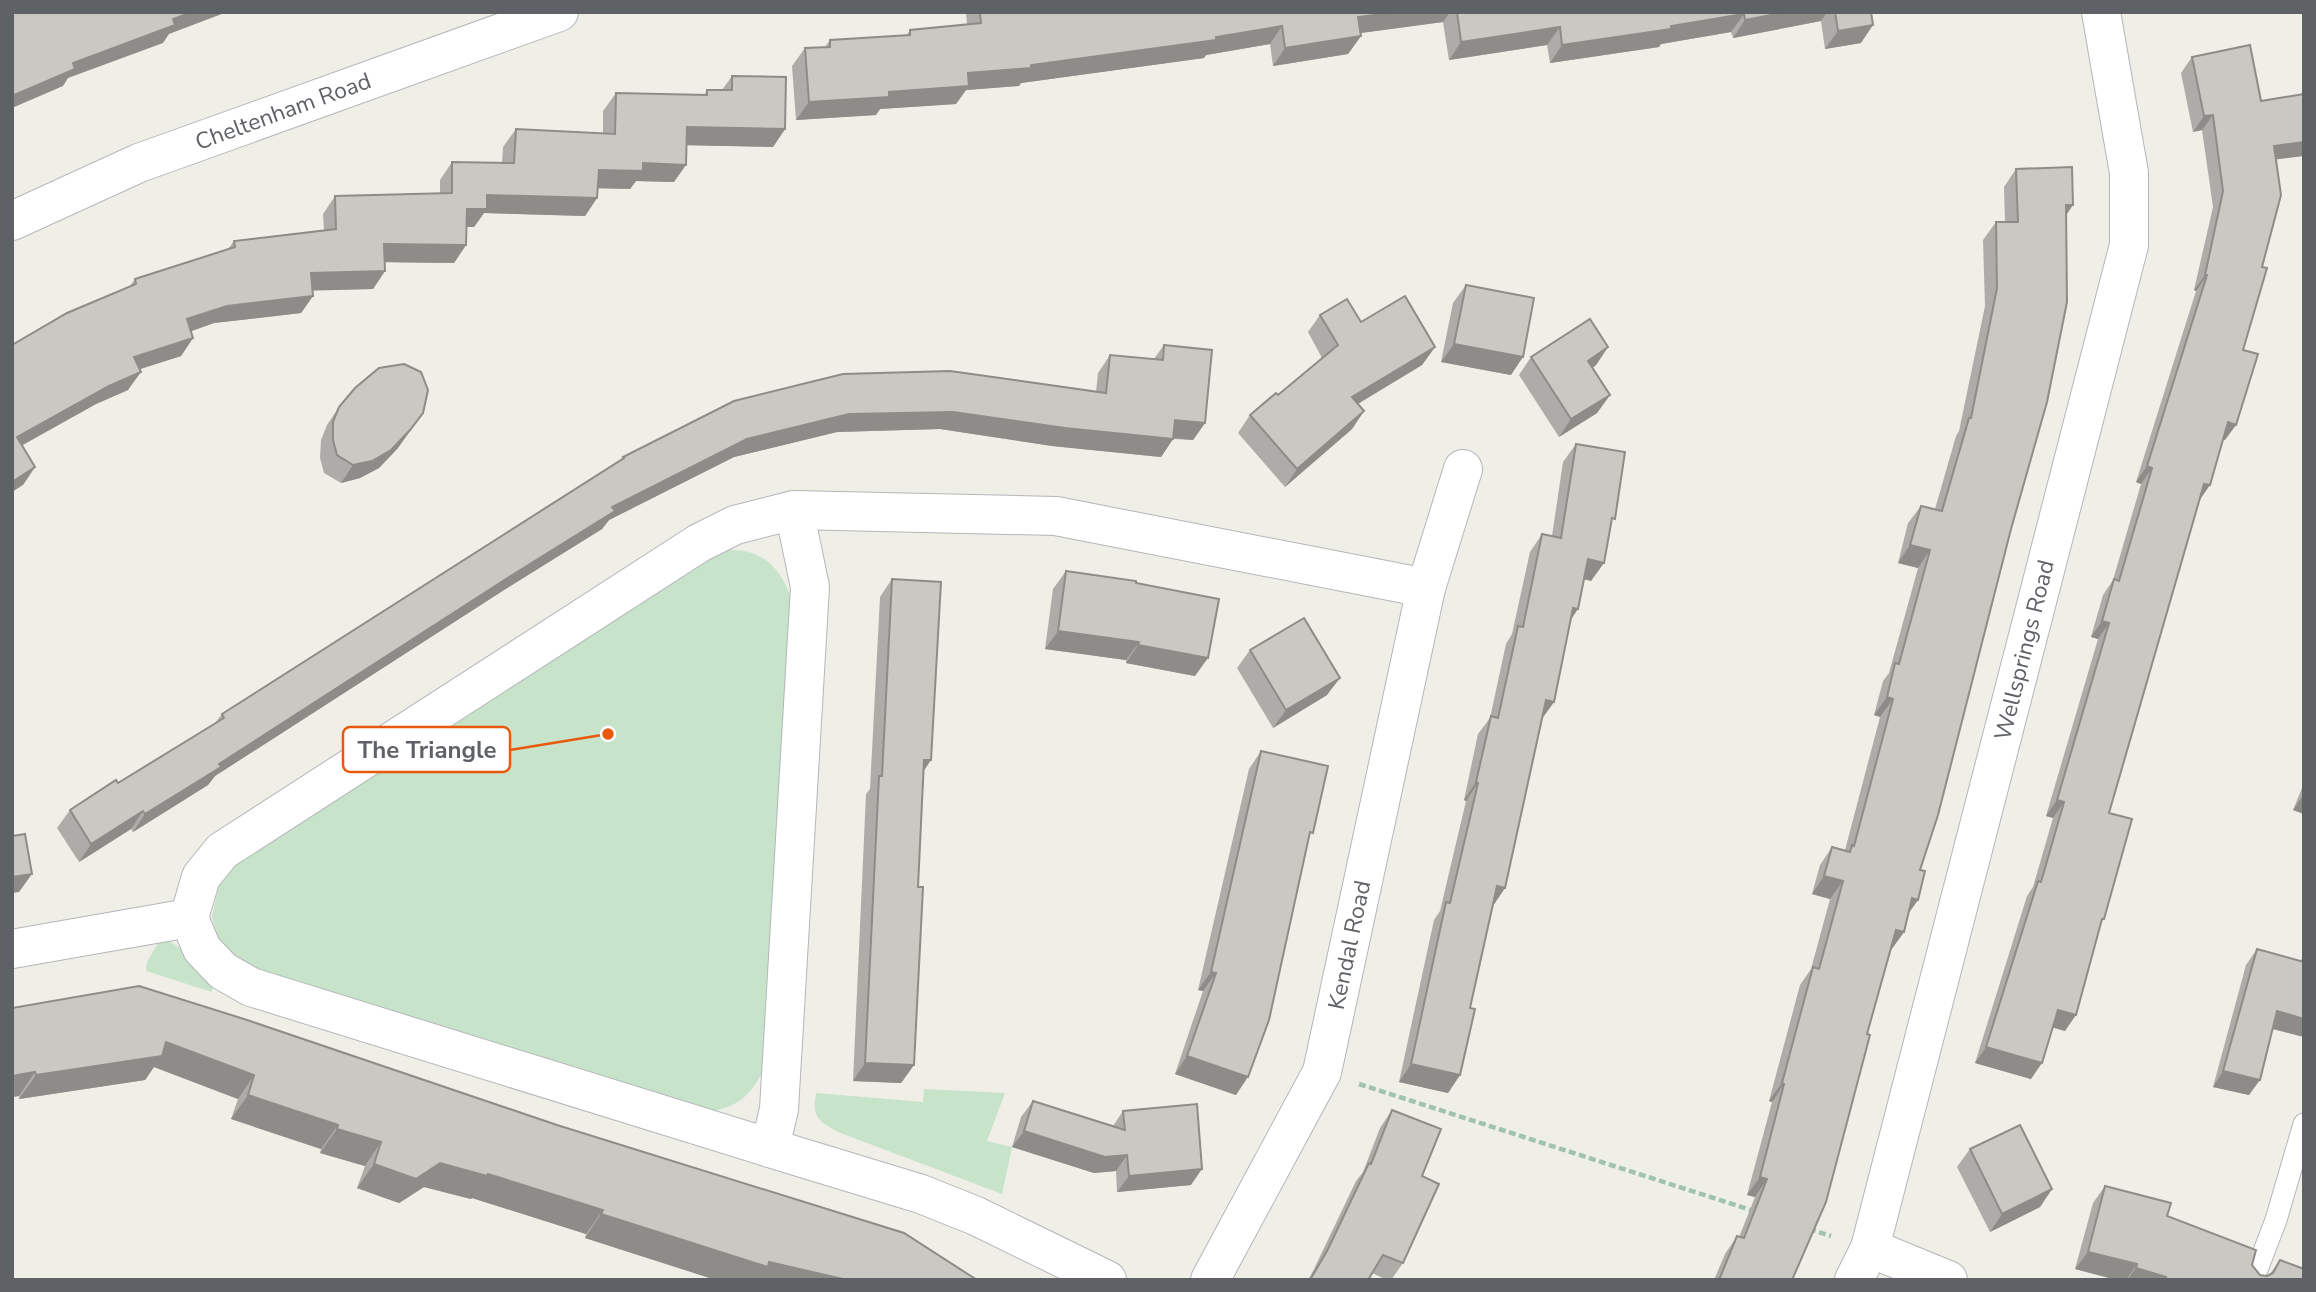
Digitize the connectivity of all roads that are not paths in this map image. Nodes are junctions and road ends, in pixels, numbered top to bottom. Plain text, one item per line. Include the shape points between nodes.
1 (559, 12) edge
2 (2101, 12) edge
3 (12, 221) edge
4 (1463, 469) dead end
5 (794, 510) junction
6 (1426, 588) junction
7 (189, 918) junction
8 (12, 949) edge
9 (2304, 1124) edge
10 (770, 1148) junction
11 (1862, 1264) edge
12 (1107, 1280) edge
13 (1210, 1280) edge
14 (1948, 1280) edge
15 (2253, 1280) edge

1 - 3 street, Cheltenham Road via 139,163
2 - 11 street, Wellsprings Road via 2129,173 2129,245
4 - 6 street, Kendal Road
5 - 6 street via 1056,516
5 - 7 street via 734,525 699,543 222,851 201,877
5 - 10 street via 810,587 779,1109
6 - 13 street, Kendal Road via 1322,1072
7 - 8 street
7 - 10 street via 209,956 223,971 251,986
9 - 15 lane
10 - 12 street via 921,1194
11 - 14 street

